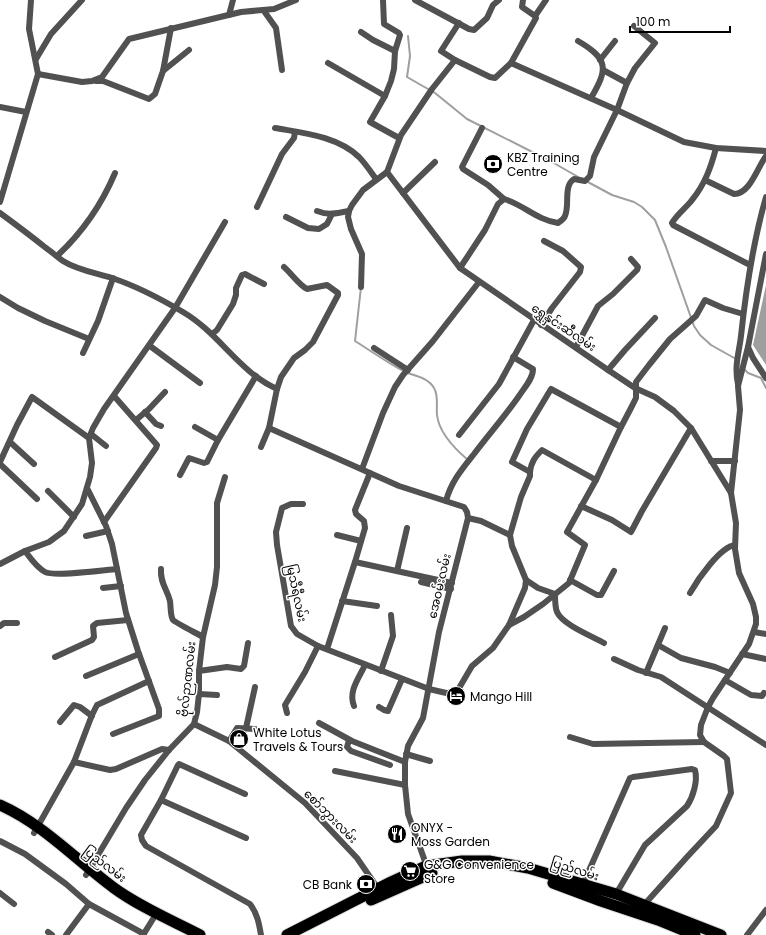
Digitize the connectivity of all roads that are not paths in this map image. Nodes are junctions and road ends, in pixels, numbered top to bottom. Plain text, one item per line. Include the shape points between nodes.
1 (31, 0) edge
2 (82, 0) edge
3 (233, 0) edge
4 (296, 0) edge
5 (382, 0) edge
6 (415, 0) edge
7 (499, 0) edge
8 (523, 0) edge
9 (546, 0) edge
10 (264, 11) junction
11 (229, 15) junction
12 (535, 16) junction
13 (459, 23) junction
14 (634, 26) dead end
15 (171, 28) junction
16 (361, 32) dead end
17 (578, 41) dead end
18 (615, 41) dead end
19 (189, 50) dead end
20 (395, 51) junction
21 (36, 59) junction
22 (455, 60) junction
23 (600, 60) junction
24 (328, 63) dead end
25 (511, 63) junction
26 (282, 70) dead end
27 (603, 70) junction
28 (163, 71) junction
29 (38, 74) junction
30 (92, 81) junction
31 (627, 83) junction
32 (385, 96) junction
33 (591, 98) junction
34 (0, 107) edge
35 (617, 110) junction
36 (26, 112) junction
37 (275, 128) dead end
38 (482, 128) dead end
39 (295, 132) junction
40 (399, 138) junction
41 (716, 148) junction
42 (766, 151) edge
43 (766, 156) edge
44 (435, 162) dead end
45 (387, 172) junction
46 (115, 173) dead end
47 (376, 179) junction
48 (705, 180) junction
49 (403, 193) junction
50 (766, 197) edge
51 (504, 199) junction
52 (0, 202) edge
53 (257, 207) dead end
54 (317, 210) dead end
55 (349, 211) junction
56 (0, 213) edge
57 (332, 214) junction
58 (286, 217) dead end
59 (225, 222) dead end
60 (544, 241) dead end
61 (766, 254) edge
62 (57, 256) junction
63 (631, 259) dead end
64 (750, 265) junction
65 (284, 267) dead end
66 (460, 268) junction
67 (113, 278) junction
68 (479, 282) junction
69 (264, 284) dead end
70 (361, 287) dead end
71 (0, 297) edge
72 (175, 308) junction
73 (743, 314) junction
74 (655, 318) dead end
75 (534, 320) junction
76 (541, 325) junction
77 (212, 334) junction
78 (89, 339) junction
79 (150, 346) junction
80 (748, 347) junction
81 (374, 348) dead end
82 (576, 348) junction
83 (83, 353) dead end
84 (513, 358) junction
85 (608, 370) junction
86 (406, 372) junction
87 (256, 376) junction
88 (766, 378) edge
89 (200, 383) dead end
90 (738, 386) junction
91 (635, 388) junction
92 (277, 389) junction
93 (165, 392) dead end
94 (114, 396) junction
95 (145, 412) junction
96 (136, 420) junction
97 (161, 426) dead end
98 (195, 427) dead end
99 (621, 427) junction
100 (269, 428) junction
101 (691, 428) junction
102 (90, 436) junction
103 (459, 436) dead end
104 (218, 440) junction
105 (10, 442) junction
106 (106, 446) dead end
107 (261, 447) dead end
108 (711, 461) junction
109 (735, 461) junction
110 (0, 463) edge
111 (34, 464) dead end
112 (362, 469) junction
113 (530, 472) junction
114 (370, 473) junction
115 (180, 475) dead end
116 (225, 477) dead end
117 (596, 480) junction
118 (87, 488) junction
119 (48, 491) dead end
120 (732, 493) junction
121 (37, 499) dead end
122 (446, 501) junction
123 (303, 504) dead end
124 (582, 506) junction
125 (74, 517) junction
126 (468, 518) junction
127 (104, 522) junction
128 (407, 528) dead end
129 (108, 531) junction
130 (510, 534) junction
131 (337, 535) dead end
132 (86, 536) dead end
133 (361, 541) junction
134 (735, 545) junction
135 (25, 551) junction
136 (355, 562) junction
137 (0, 564) edge
138 (117, 569) junction
139 (161, 569) dead end
140 (397, 571) junction
141 (614, 571) dead end
142 (526, 580) junction
143 (570, 580) junction
144 (421, 582) dead end
145 (121, 586) junction
146 (451, 586) junction
147 (103, 588) dead end
148 (690, 592) dead end
149 (555, 594) junction
150 (342, 601) junction
151 (377, 606) dead end
152 (391, 615) dead end
153 (128, 620) junction
154 (17, 623) dead end
155 (510, 625) junction
156 (0, 626) edge
157 (665, 628) dead end
158 (754, 632) junction
159 (766, 634) edge
160 (203, 637) junction
161 (604, 642) dead end
162 (248, 643) dead end
163 (658, 645) junction
164 (318, 646) junction
165 (327, 649) junction
166 (139, 654) junction
167 (742, 654) junction
168 (56, 657) dead end
169 (614, 659) dead end
170 (766, 659) edge
171 (366, 665) junction
172 (199, 671) junction
173 (381, 671) junction
174 (646, 673) junction
175 (730, 673) junction
176 (86, 676) dead end
177 (402, 679) junction
178 (725, 680) junction
179 (149, 681) junction
180 (255, 687) dead end
181 (429, 689) junction
182 (764, 693) dead end
183 (199, 694) junction
184 (217, 695) dead end
185 (354, 706) dead end
186 (379, 707) dead end
187 (708, 707) junction
188 (287, 713) dead end
189 (92, 716) junction
190 (60, 722) dead end
191 (319, 723) dead end
192 (194, 724) junction
193 (246, 728) junction
194 (255, 729) dead end
195 (113, 734) dead end
196 (570, 737) dead end
197 (349, 740) junction
198 (229, 741) junction
199 (704, 742) junction
200 (766, 744) edge
201 (169, 750) junction
202 (406, 754) junction
203 (430, 761) dead end
204 (74, 762) junction
205 (405, 762) junction
206 (390, 765) dead end
207 (336, 771) dead end
208 (405, 785) junction
209 (245, 794) dead end
210 (161, 800) junction
211 (0, 805) edge
212 (0, 813) edge
213 (35, 830) junction
214 (246, 838) dead end
215 (0, 841) edge
216 (427, 870) junction
217 (88, 872) junction
218 (583, 884) junction
219 (380, 892) junction
220 (0, 893) edge
221 (616, 894) junction
222 (14, 904) dead end
223 (89, 904) junction
224 (641, 909) junction
225 (766, 910) edge
226 (153, 919) junction
227 (144, 934) edge
228 (295, 934) edge
229 (66, 935) edge
230 (184, 935) edge
231 (200, 935) edge
232 (261, 935) edge
233 (695, 935) edge
234 (721, 935) edge
235 (746, 935) edge

1 - 21 street via 30,29
2 - 21 street via 50,34
3 - 11 street
4 - 10 street
5 - 20 street via 384,24 400,34
6 - 13 street
7 - 13 street via 493,5 487,18 474,30
8 - 12 street via 522,7
9 - 12 street
10 - 11 street
10 - 26 street via 276,28
11 - 15 street
12 - 25 street
13 - 22 street via 442,51
14 - 31 street via 655,43 635,68
15 - 28 street
15 - 30 street via 129,38 102,77
16 - 20 street
17 - 23 street via 591,49
18 - 23 street
19 - 28 street
20 - 32 street via 394,69
21 - 29 street
22 - 25 street via 495,78
22 - 40 street via 430,91
23 - 27 street
24 - 32 street
25 - 33 street
27 - 31 street
27 - 33 street
28 - 30 street via 155,94 149,99 103,81
29 - 30 street via 82,82
29 - 36 street
31 - 35 street
32 - 40 street via 370,122
33 - 35 street
34 - 36 street
35 - 41 street via 684,142
35 - 51 street via 594,157 590,176 586,180 574,179 570,182 565,217 558,223 534,216
36 - 52 street
37 - 39 street
38 - 51 street via 462,167
39 - 47 street via 322,138 350,150 359,157
39 - 53 street
40 - 45 street
41 - 42 street
41 - 48 street
43 - 48 street via 750,185 738,194
44 - 49 street
45 - 47 street
45 - 49 street, ရွှေနှင်းဆီလမ်း
46 - 62 street via 98,208 72,243
47 - 55 street via 362,190
48 - 64 street via 673,225
49 - 66 street, ရွှေနှင်းဆီလမ်း
50 - 64 street
51 - 66 street via 498,204 485,230
54 - 57 street
55 - 57 street
55 - 70 street via 350,229 362,254
56 - 62 street
57 - 58 street via 327,224 319,229 308,228
59 - 72 street
60 - 76 street via 563,251 581,267 580,272
61 - 80 street
62 - 67 street via 78,268
63 - 82 street via 637,265 637,270 598,306
64 - 73 street
65 - 92 street via 307,289 327,285 338,293 313,342 287,366
66 - 68 street, ရွှေနှင်းဆီလမ်း
67 - 72 street
67 - 78 street
68 - 75 street, ရွှေနှင်းဆီလမ်း
68 - 86 street
69 - 77 street via 245,274 242,275 233,304
71 - 78 street via 37,317
72 - 77 street
72 - 79 street
73 - 90 street via 736,366
73 - 91 street via 705,300 696,316 670,339 648,365 636,382
74 - 85 street
75 - 76 street, ရွှေနှင်းဆီလမ်း
75 - 84 street
76 - 82 street, ရွှေနှင်းဆီလမ်း
77 - 87 street
78 - 83 street
79 - 89 street
79 - 94 street
80 - 88 street
80 - 90 street
81 - 86 street
82 - 85 street, ရွှေနှင်းဆီလမ်း
84 - 103 street via 498,384
84 - 122 street via 533,369 533,373 514,403 461,469
85 - 91 street, ရွှေနှင်းဆီလမ်း
86 - 112 street via 388,400
87 - 92 street
87 - 104 street
90 - 109 street via 740,410
91 - 99 street via 636,398
91 - 101 street, ရွှေနှင်းဆီလမ်း via 655,397
92 - 100 street
93 - 95 street
94 - 96 street
94 - 102 street
95 - 96 street
95 - 97 street
96 - 127 street via 157,445
98 - 104 street
99 - 113 street via 551,389 527,429 512,462
99 - 117 street
100 - 107 street
100 - 112 street
101 - 108 street, ရွှေနှင်းဆီလမ်း
101 - 124 street via 631,532
102 - 105 street via 32,398
102 - 106 street
102 - 118 street via 92,463
104 - 115 street via 206,462 189,458
105 - 110 street
105 - 111 street
108 - 109 street
108 - 120 street, ရွှေနှင်းဆီလမ်း
109 - 120 street
110 - 121 street
112 - 114 street
113 - 117 street via 534,459 542,450
113 - 130 street
114 - 122 street via 399,486
114 - 133 street via 355,510 364,520 365,528
116 - 160 street, ဗိုလ်ဉာဏလမ်း via 217,502 215,585
117 - 124 street
118 - 125 street
118 - 127 street
119 - 125 street
120 - 134 street via 736,523
122 - 126 street via 464,508
123 - 164 street, မြသီရီလမ်း via 291,504 282,508 276,532 277,545 291,626 297,634
124 - 143 street via 567,532 585,545
125 - 135 street via 64,531 49,542
126 - 130 street
126 - 146 street, အေဝမ်းလမ်း
127 - 129 street
128 - 140 street
129 - 132 street
129 - 138 street
130 - 142 street via 512,546
131 - 133 street
133 - 136 street
134 - 148 street via 726,549 713,561
134 - 158 street via 739,573 753,604 756,618
135 - 137 street
135 - 138 street via 36,566 46,573
136 - 140 street
136 - 150 street
138 - 145 street
139 - 160 street via 162,584 170,600 174,620
140 - 146 street
141 - 143 street via 601,595
142 - 149 street
142 - 155 street
143 - 149 street
144 - 146 street
145 - 147 street
145 - 153 street
146 - 181 street, အေဝမ်းလမ်း via 439,632
149 - 155 street
149 - 161 street via 560,617
150 - 151 street
150 - 165 street
152 - 173 street via 393,636
153 - 166 street
153 - 168 street via 98,623 93,626 92,640
154 - 156 street via 4,623
155 - 181 street, မြသီရီလမ်း via 492,648 472,666 455,695
157 - 163 street
158 - 159 street
158 - 167 street
160 - 172 street, ဗိုလ်ဉာဏလမ်း
162 - 172 street via 244,666 240,669 227,667
163 - 174 street
163 - 175 street via 681,658
164 - 165 street, မြသီရီလမ်း
164 - 188 street via 284,705
165 - 171 street, မြသီရီလမ်း
166 - 176 street
166 - 179 street
167 - 170 street
167 - 175 street
169 - 174 street
171 - 173 street, မြသီရီလမ်း
171 - 185 street via 353,690
172 - 183 street, ဗိုလ်ဉာဏလမ်း
173 - 177 street, မြသီရီလမ်း
174 - 187 street via 661,677
175 - 178 street
177 - 181 street, မြသီရီလမ်း
177 - 186 street via 388,711
178 - 182 street via 751,695 762,696
178 - 187 street
179 - 189 street via 97,705
179 - 195 street via 159,716
180 - 193 street
181 - 202 street, အေဝမ်းလမ်း via 423,718
183 - 184 street
183 - 192 street, ဗိုလ်ဉာဏလမ်း
187 - 199 street via 701,725 700,735
187 - 200 street
189 - 190 street via 74,705
189 - 204 street
191 - 197 street
192 - 198 street, စော်ဘွားလမ်း
192 - 201 street, ဗိုလ်ဉာဏလမ်း
193 - 194 street
193 - 198 street via 238,728
196 - 199 street via 593,744
197 - 205 street
197 - 206 street via 347,747 351,751
198 - 219 street, စော်ဘွားလမ်း via 315,812 357,858
199 - 224 street via 727,759 731,793 716,826
201 - 204 street via 162,749 110,770
201 - 217 street, ဗိုလ်ဉာဏလမ်း via 126,808
202 - 203 street
202 - 205 street, အေဝမ်းလမ်း
204 - 213 street
205 - 208 street, အေဝမ်းလမ်း
207 - 208 street
208 - 216 street, အေဝမ်းလမ်း via 408,814
209 - 210 street via 179,764
210 - 214 street
210 - 232 street via 141,835 146,846 250,904 255,911
211 - 213 highway, ပြည်လမ်း via 13,811
212 - 213 highway, ပြည်လမ်း
213 - 217 highway, ပြည်လမ်း
215 - 223 street via 24,854
216 - 218 highway, ပြည်လမ်း via 462,861 489,861 528,868
216 - 219 highway, ပြည်လမ်း
216 - 224 highway, ပြည်လမ်း via 488,868 527,874
217 - 226 highway, ပြည်လမ်း via 110,893
217 - 231 highway, ပြည်လမ်း via 134,901
218 - 221 highway, ပြည်လမ်း
218 - 221 street via 632,777 695,770 692,798 687,806 645,845
219 - 228 highway, ပြည်လမ်း via 363,903
220 - 222 street
221 - 224 highway, ပြည်လမ်း
223 - 227 street
223 - 229 street
224 - 233 highway, ပြည်လမ်း
224 - 234 highway, ပြည်လမ်း
225 - 235 street
226 - 227 street
226 - 230 highway, ပြည်လမ်း

